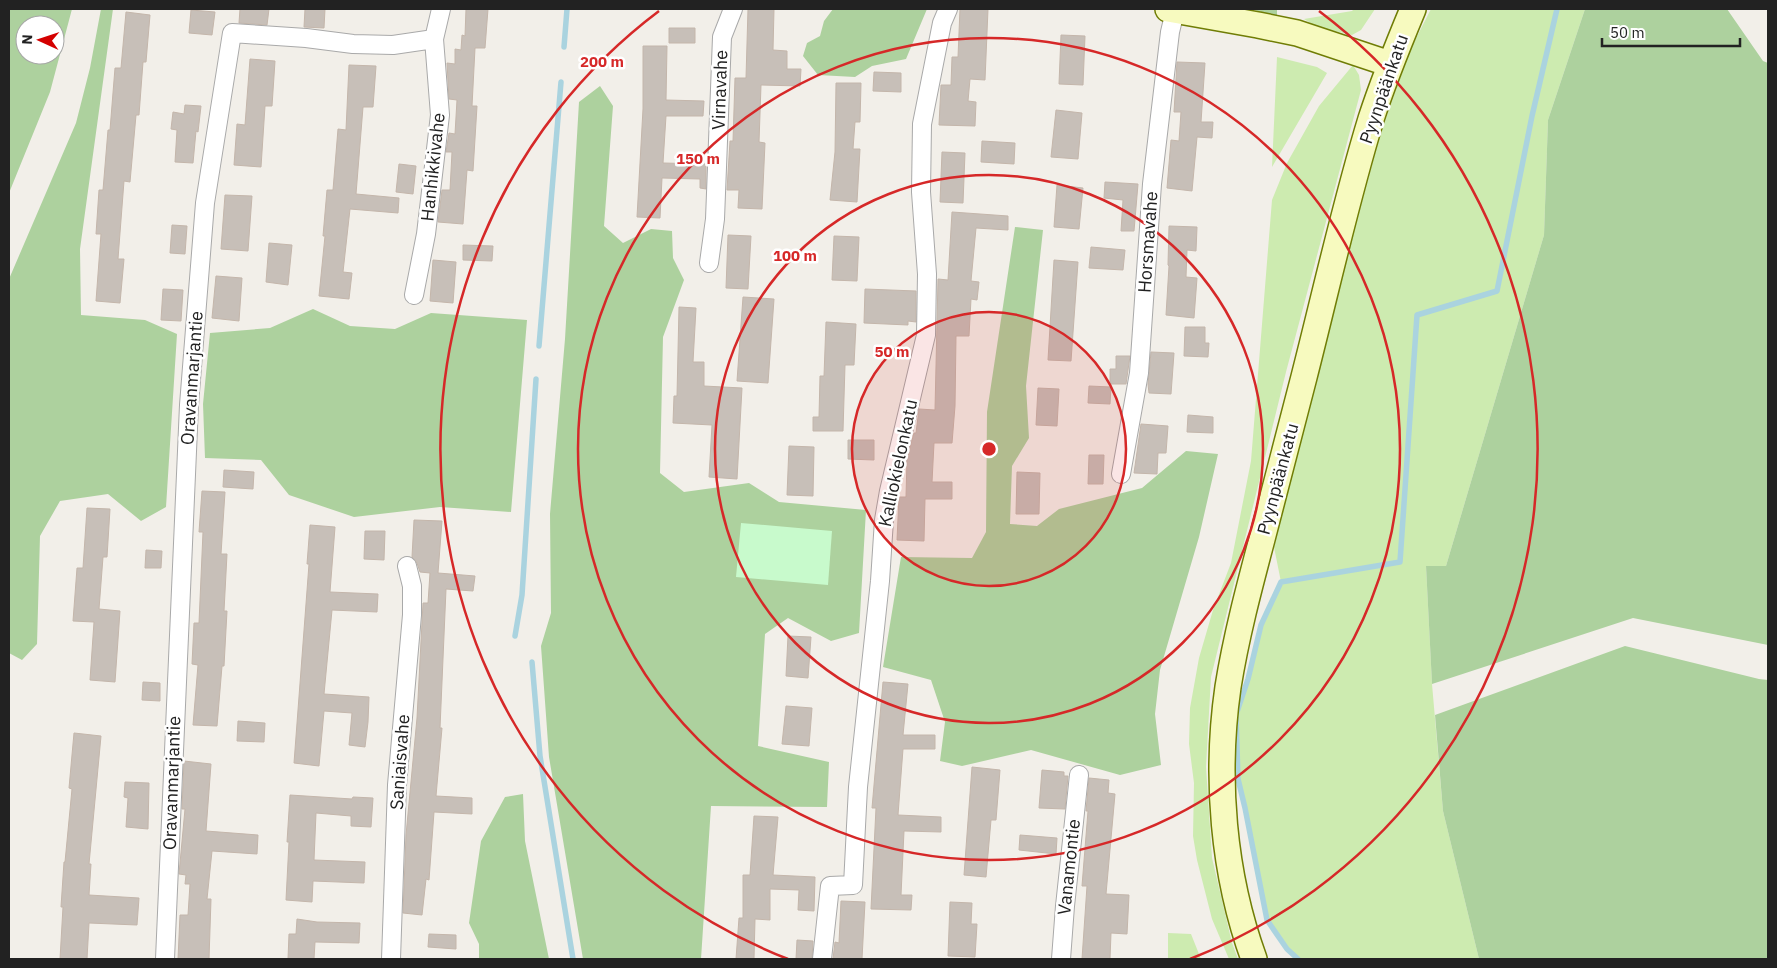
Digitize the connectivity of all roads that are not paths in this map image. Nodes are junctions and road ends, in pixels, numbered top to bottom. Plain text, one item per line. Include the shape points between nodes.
1 (442, 9) edge
2 (734, 9) edge
3 (948, 9) edge
4 (1412, 9) edge
5 (1171, 10) edge
6 (434, 39) junction
7 (1390, 64) junction
8 (709, 263) dead end
9 (414, 295) dead end
10 (1120, 474) dead end
11 (408, 566) dead end
12 (1079, 775) dead end
13 (165, 959) edge
14 (391, 959) edge
15 (822, 959) edge
16 (1061, 959) edge
17 (1254, 959) edge

1 - 6 street
2 - 8 street, Virnavahe via 722,36 715,219
3 - 15 street, Kalliokielonkatu via 942,23 922,124 926,335 888,491 884,520 858,788 853,884 830,886
4 - 7 main road, Pyynpäänkatu
5 - 7 main road via 1297,33
5 - 10 street, Horsmavahe via 1152,184 1139,373
6 - 9 street, Hanhikkivahe via 440,115 426,234
6 - 13 street, Oravanmarjantie via 393,45 353,44 232,33 205,203 189,405
7 - 17 main road, Pyynpäänkatu via 1371,120 1242,614 1228,688 1223,750 1228,849 1237,900
11 - 14 street, Saniaisvahe via 412,615 397,785
12 - 16 street, Vanamontie

